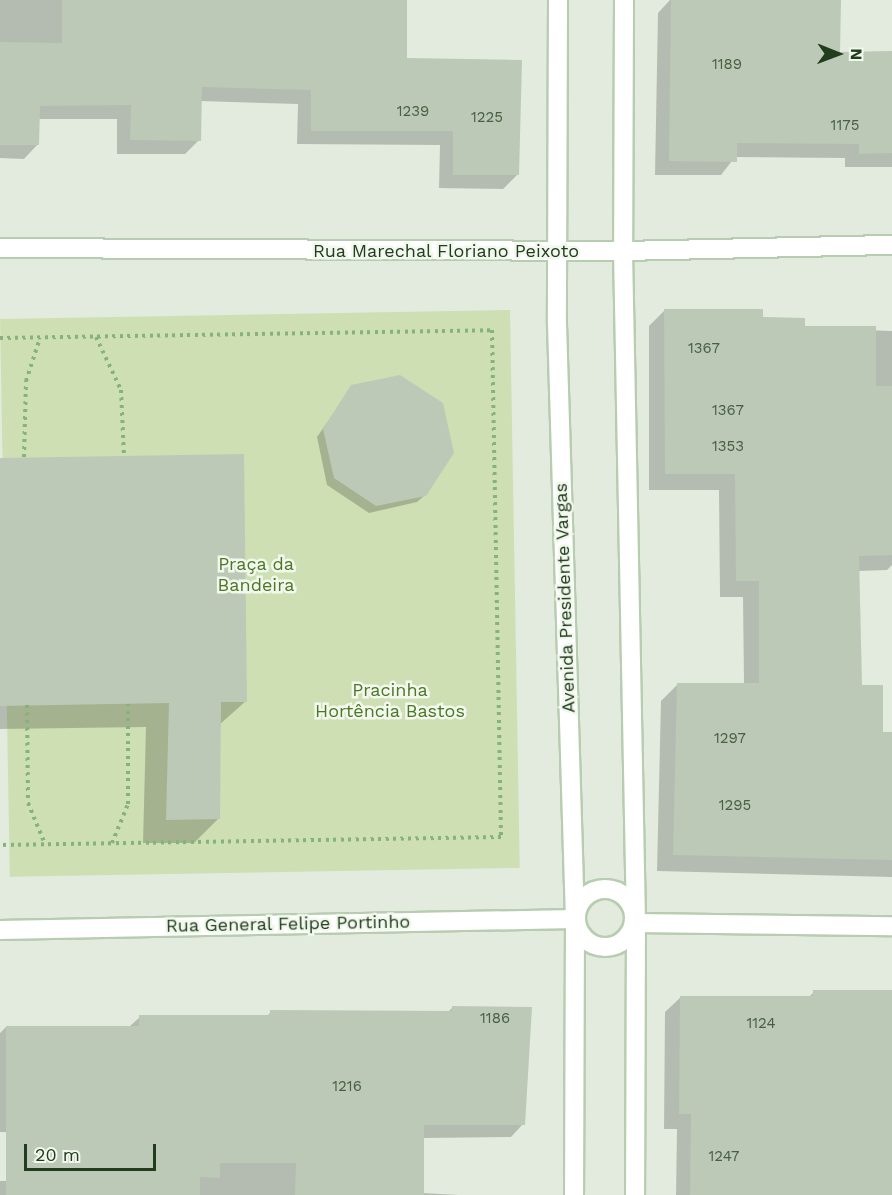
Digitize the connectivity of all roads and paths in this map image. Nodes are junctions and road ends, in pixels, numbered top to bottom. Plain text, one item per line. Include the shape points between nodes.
1 (558, 0) edge
2 (624, 0) edge
3 (892, 245) edge
4 (0, 249) edge
5 (623, 251) junction
6 (558, 252) junction
7 (96, 337) junction
8 (0, 338) edge
9 (40, 338) junction
10 (124, 456) dead end
11 (24, 457) dead end
12 (128, 704) dead end
13 (27, 705) dead end
14 (112, 843) junction
15 (45, 844) junction
16 (0, 845) edge
17 (575, 919) junction
18 (636, 923) junction
19 (892, 926) edge
20 (0, 930) edge
21 (574, 1195) edge
22 (635, 1195) edge

1 - 6 street, Avenida Presidente Vargas
2 - 5 street
3 - 5 street, Rua Marechal Floriano Peixoto
4 - 6 street, Rua Marechal Floriano Peixoto
5 - 6 street, Rua Marechal Floriano Peixoto
5 - 18 street
6 - 17 street, Avenida Presidente Vargas
7 - 9 path
7 - 10 path via 121,390
7 - 14 path via 492,330 501,837
8 - 9 path
9 - 11 path via 26,381
12 - 14 path via 128,804
13 - 15 path via 28,803
14 - 15 path
15 - 16 path
17 - 18 street via 583,938 593,945 607,946 625,941
17 - 18 street via 583,898 608,888 630,902
17 - 20 street, Rua General Felipe Portinho
17 - 21 street, Avenida Presidente Vargas
18 - 19 street
18 - 22 street

